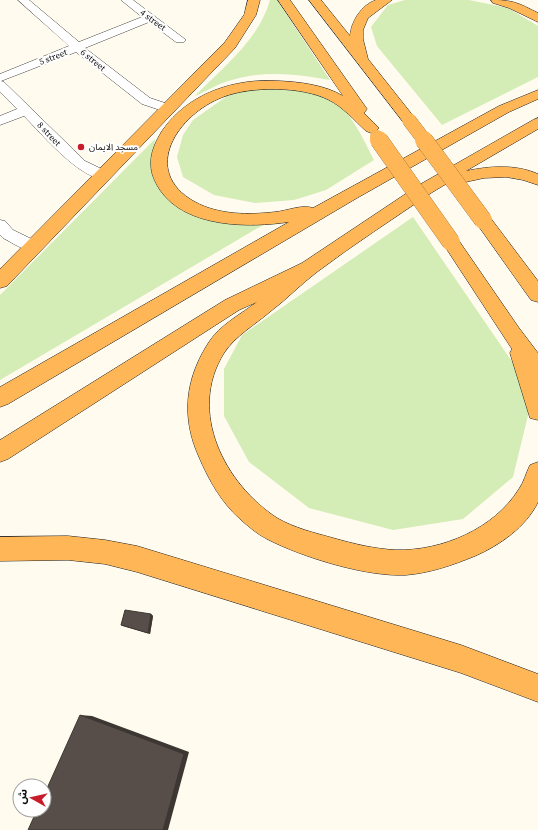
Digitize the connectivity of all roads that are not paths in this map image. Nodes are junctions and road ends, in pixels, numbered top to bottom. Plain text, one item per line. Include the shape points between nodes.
1 (23, 0) edge
2 (126, 0) edge
3 (254, 0) edge
4 (284, 0) edge
5 (315, 0) edge
6 (386, 0) edge
7 (497, 0) edge
8 (150, 18) junction
9 (538, 18) edge
10 (180, 40) dead end
11 (78, 47) junction
12 (363, 63) junction
13 (0, 78) edge
14 (0, 85) edge
15 (538, 90) edge
16 (538, 94) edge
17 (169, 109) junction
18 (504, 109) junction
19 (26, 110) junction
20 (0, 121) edge
21 (538, 124) edge
22 (374, 132) junction
23 (103, 175) junction
24 (538, 180) edge
25 (425, 190) junction
26 (351, 194) junction
27 (0, 225) edge
28 (34, 246) junction
29 (309, 268) junction
30 (0, 281) edge
31 (538, 295) edge
32 (512, 334) junction
33 (538, 369) edge
34 (0, 398) edge
35 (538, 411) edge
36 (0, 452) edge
37 (538, 473) edge
38 (0, 549) edge
39 (538, 688) edge

1 - 11 street, 6 street
2 - 8 street, 4 street
3 - 17 highway via 250,15 230,45
4 - 22 highway via 346,87
5 - 12 highway
6 - 12 highway via 368,11 358,24 357,42
7 - 9 highway
8 - 10 street, 4 street
8 - 11 street, 5 street
11 - 13 street, 5 street
11 - 17 street, 6 street via 146,101
12 - 31 highway, bridge via 410,120
14 - 19 street, 8 street
15 - 18 highway
16 - 18 highway
17 - 23 highway
18 - 26 highway
19 - 20 street
19 - 23 street, 8 street via 80,164
21 - 25 highway via 498,145
22 - 26 highway via 337,98 296,86 258,84 236,87 205,100 178,121 169,132 159,160 161,176 168,190 181,201 214,215 237,219 276,218 308,211
22 - 32 highway, bridge
23 - 28 highway
24 - 25 highway via 519,174 494,172 456,179
25 - 29 highway
26 - 34 highway
27 - 28 street via 8,234
28 - 30 highway
29 - 36 highway via 232,305
29 - 37 highway via 225,337 213,353 201,382 198,401 204,447 214,468 230,491 247,508 268,525 293,538 346,554 406,562 439,556 465,547 490,534 524,502
32 - 33 highway
32 - 35 highway
38 - 39 highway via 68,548 137,559 461,659

